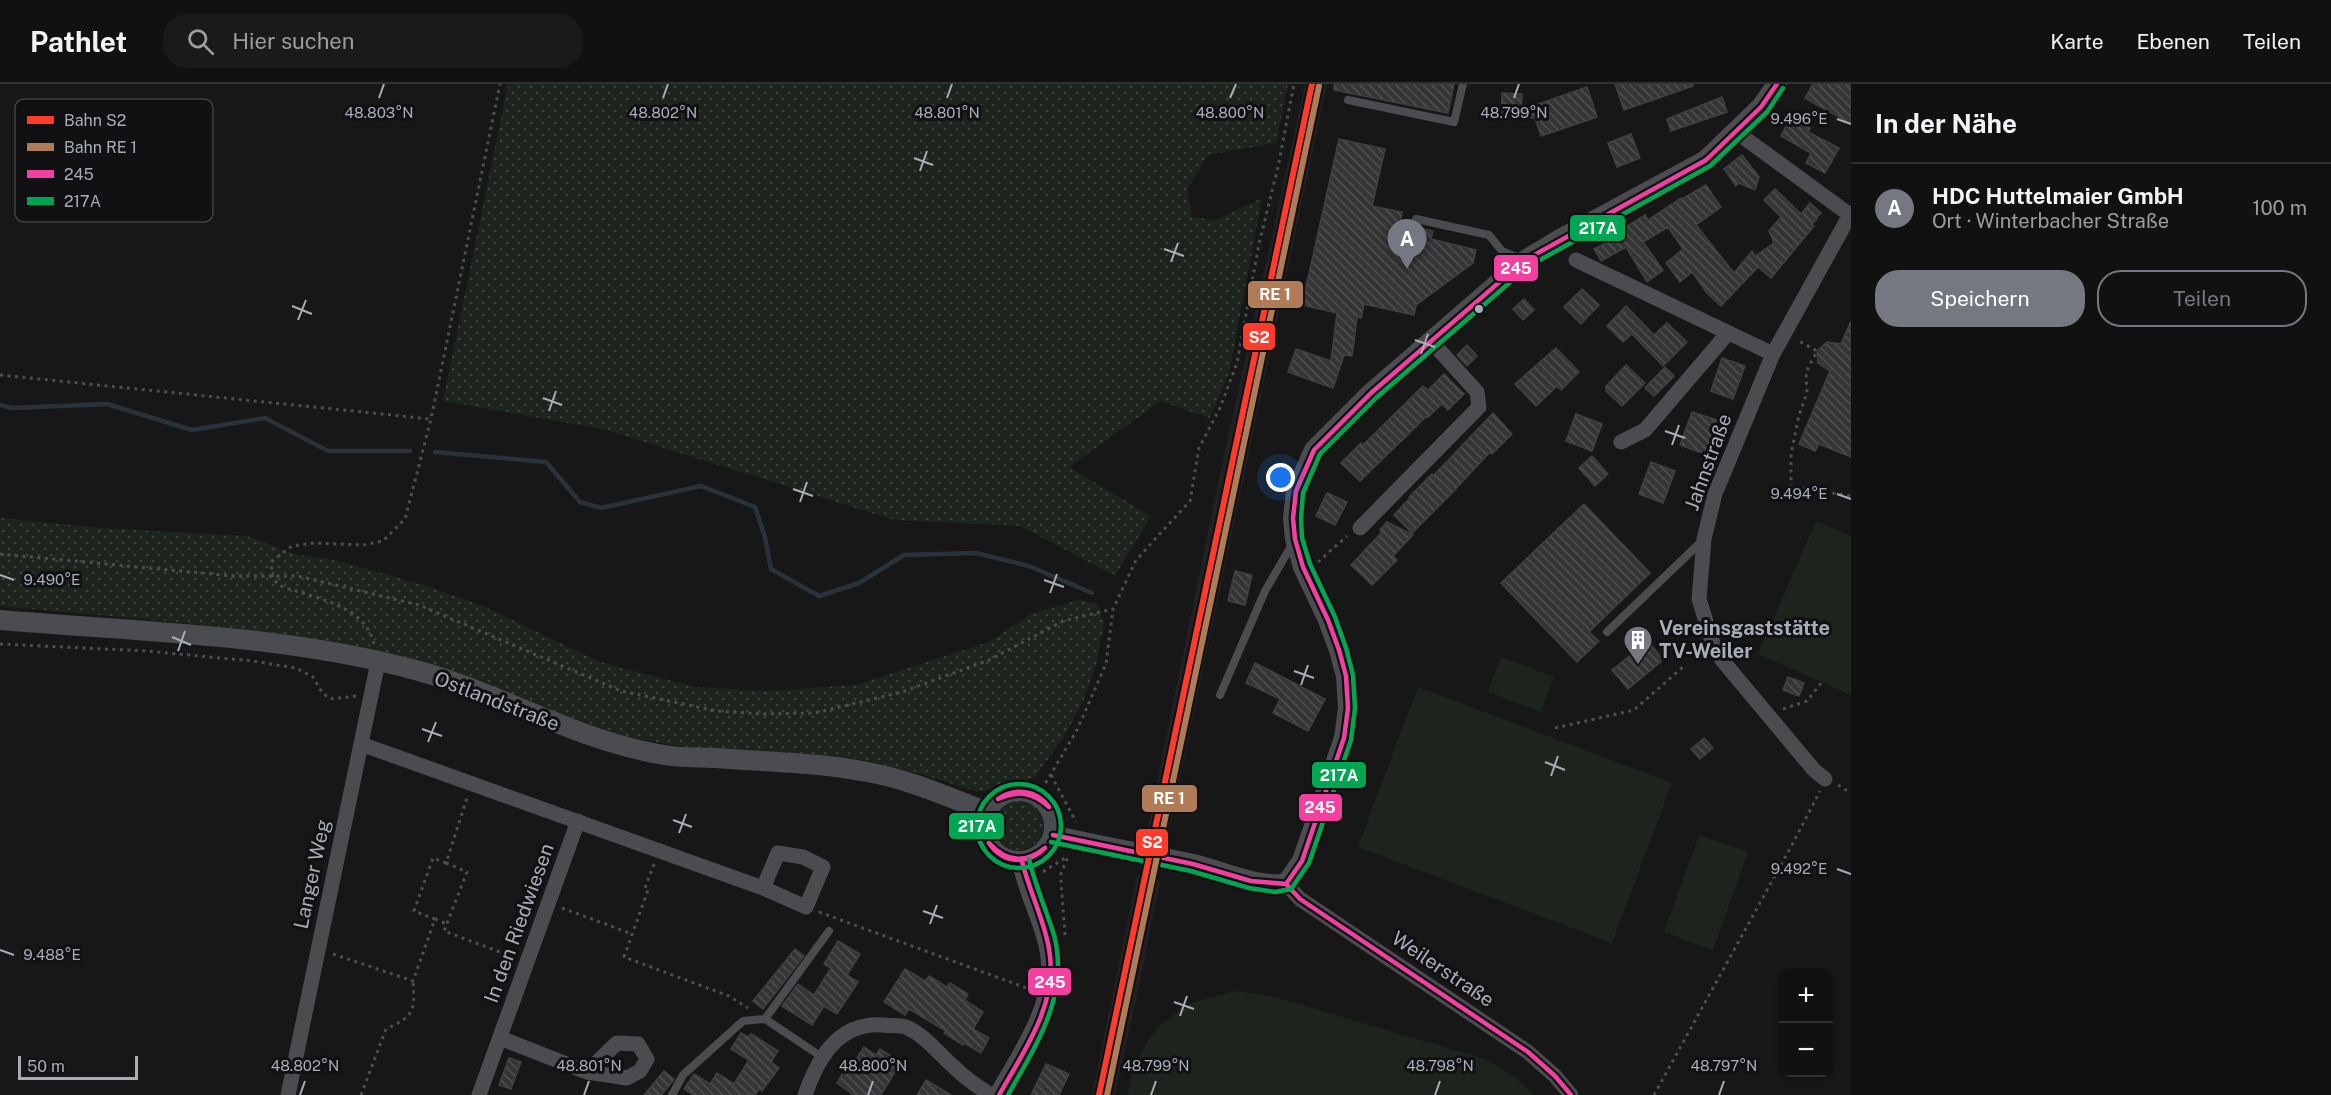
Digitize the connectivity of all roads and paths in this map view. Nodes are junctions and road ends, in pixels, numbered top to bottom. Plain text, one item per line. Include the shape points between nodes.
1 (500, 84) edge
2 (1294, 84) edge
3 (1462, 84) edge
4 (1777, 84) edge
5 (1348, 100) dead end
6 (1736, 131) junction
7 (1850, 214) edge
8 (1416, 219) dead end
9 (1525, 260) junction
10 (1576, 260) dead end
11 (1728, 333) junction
12 (1784, 334) junction
13 (1431, 341) junction
14 (1773, 354) junction
15 (0, 375) edge
16 (431, 419) junction
17 (1621, 442) dead end
18 (1851, 496) edge
19 (1360, 528) joint
20 (1295, 539) junction
21 (1704, 539) junction
22 (0, 554) edge
23 (1306, 573) junction
24 (271, 576) junction
25 (1113, 609) junction
26 (0, 620) edge
27 (1607, 632) dead end
28 (0, 644) edge
29 (378, 662) junction
30 (1684, 666) dead end
31 (1822, 682) dead end
32 (371, 694) junction
33 (1220, 695) dead end
34 (1767, 715) junction
35 (1556, 729) dead end
36 (361, 744) junction
37 (1050, 775) junction
38 (1825, 779) joint
39 (472, 785) junction
40 (1038, 796) junction
41 (987, 812) junction
42 (578, 821) junction
43 (1053, 835) junction
44 (1071, 848) junction
45 (660, 851) junction
46 (446, 863) junction
47 (1023, 870) junction
48 (1286, 884) junction
49 (763, 888) junction
50 (549, 904) junction
51 (806, 907) junction
52 (435, 920) junction
53 (447, 924) junction
54 (829, 931) dead end
55 (632, 934) junction
56 (1065, 935) dead end
57 (318, 948) junction
58 (527, 962) junction
59 (413, 981) junction
60 (1047, 996) junction
61 (765, 1019) junction
62 (500, 1038) junction
63 (822, 1057) junction
64 (587, 1072) dead end
65 (289, 1095) edge
66 (361, 1095) edge
67 (478, 1095) edge
68 (672, 1095) edge
69 (805, 1095) edge
70 (992, 1095) edge
71 (999, 1095) edge
72 (1571, 1095) edge
73 (1654, 1095) edge

1 - 16 path
2 - 25 path via 1237,363 1199,448 1190,501 1136,560
3 - 5 lane via 1454,122
4 - 6 street via 1761,107
6 - 7 street
6 - 9 street via 1706,160
7 - 12 street, Jahnstraße
8 - 9 lane via 1489,235 1502,251
9 - 13 street
10 - 11 street
11 - 14 street
11 - 17 street via 1645,430
12 - 14 street, Jahnstraße
12 - 18 path via 1817,351 1806,372 1807,393 1791,454 1791,495 1796,487
13 - 19 street via 1477,392 1479,407
13 - 20 street via 1314,450 1296,491
14 - 21 street, Jahnstraße via 1715,494
15 - 16 path
16 - 24 path via 405,519 393,533 383,541 363,545 292,546 272,561
19 - 23 path
20 - 23 street
20 - 33 lane via 1265,591
21 - 27 lane
21 - 34 street, Jahnstraße via 1700,598 1712,641 1722,660
22 - 24 path via 233,576
23 - 48 street via 1339,650 1348,708 1344,738 1302,861
24 - 25 path via 298,576 419,604 621,691 717,711 764,714 815,712 902,692 989,660 1063,621
24 - 29 path via 283,587 347,609 372,631
25 - 37 path via 1106,664 1077,730
26 - 29 street, Ostlandstraße via 287,645
28 - 32 path via 252,661 296,668 313,677 323,694 333,699
29 - 32 street, Langer Weg
29 - 41 street, Ostlandstraße via 465,686 580,733 664,755 867,772 927,788
30 - 35 path via 1634,710
31 - 34 path via 1807,701
32 - 36 street, Langer Weg
34 - 38 street, Jahnstraße
36 - 39 street
36 - 57 street, Langer Weg
37 - 40 path
37 - 44 path via 1078,827
38 - 73 path
39 - 42 street
39 - 46 path
40 - 41 street via 1015,791 1003,795
40 - 43 street via 1052,813
41 - 47 street via 984,824 991,846
42 - 45 street
42 - 50 street, In den Riedwiesen
43 - 44 street
43 - 47 street via 1049,845
44 - 47 path via 1038,875
44 - 48 street via 1134,850 1269,885
44 - 56 path via 1060,882
45 - 49 street
45 - 55 path
46 - 52 path via 433,858 414,911
46 - 53 path via 467,872
47 - 60 street via 1051,963
48 - 72 street, Weilerstraße via 1300,899 1528,1052
49 - 51 street
49 - 51 street via 778,853 803,857 823,867
50 - 55 path
50 - 58 street, In den Riedwiesen
51 - 60 path
52 - 53 path
52 - 59 path
53 - 58 path via 444,931
54 - 61 lane
55 - 61 path via 624,957 729,996
57 - 59 path
57 - 65 street, Langer Weg
58 - 62 street, In den Riedwiesen
59 - 66 path via 412,1009 405,1020 386,1029
60 - 71 street via 1047,1004
61 - 63 lane
61 - 68 lane via 743,1021 682,1075
62 - 64 street
62 - 67 street, In den Riedwiesen
63 - 69 street
63 - 70 street via 845,1032 873,1025 905,1027 974,1086

